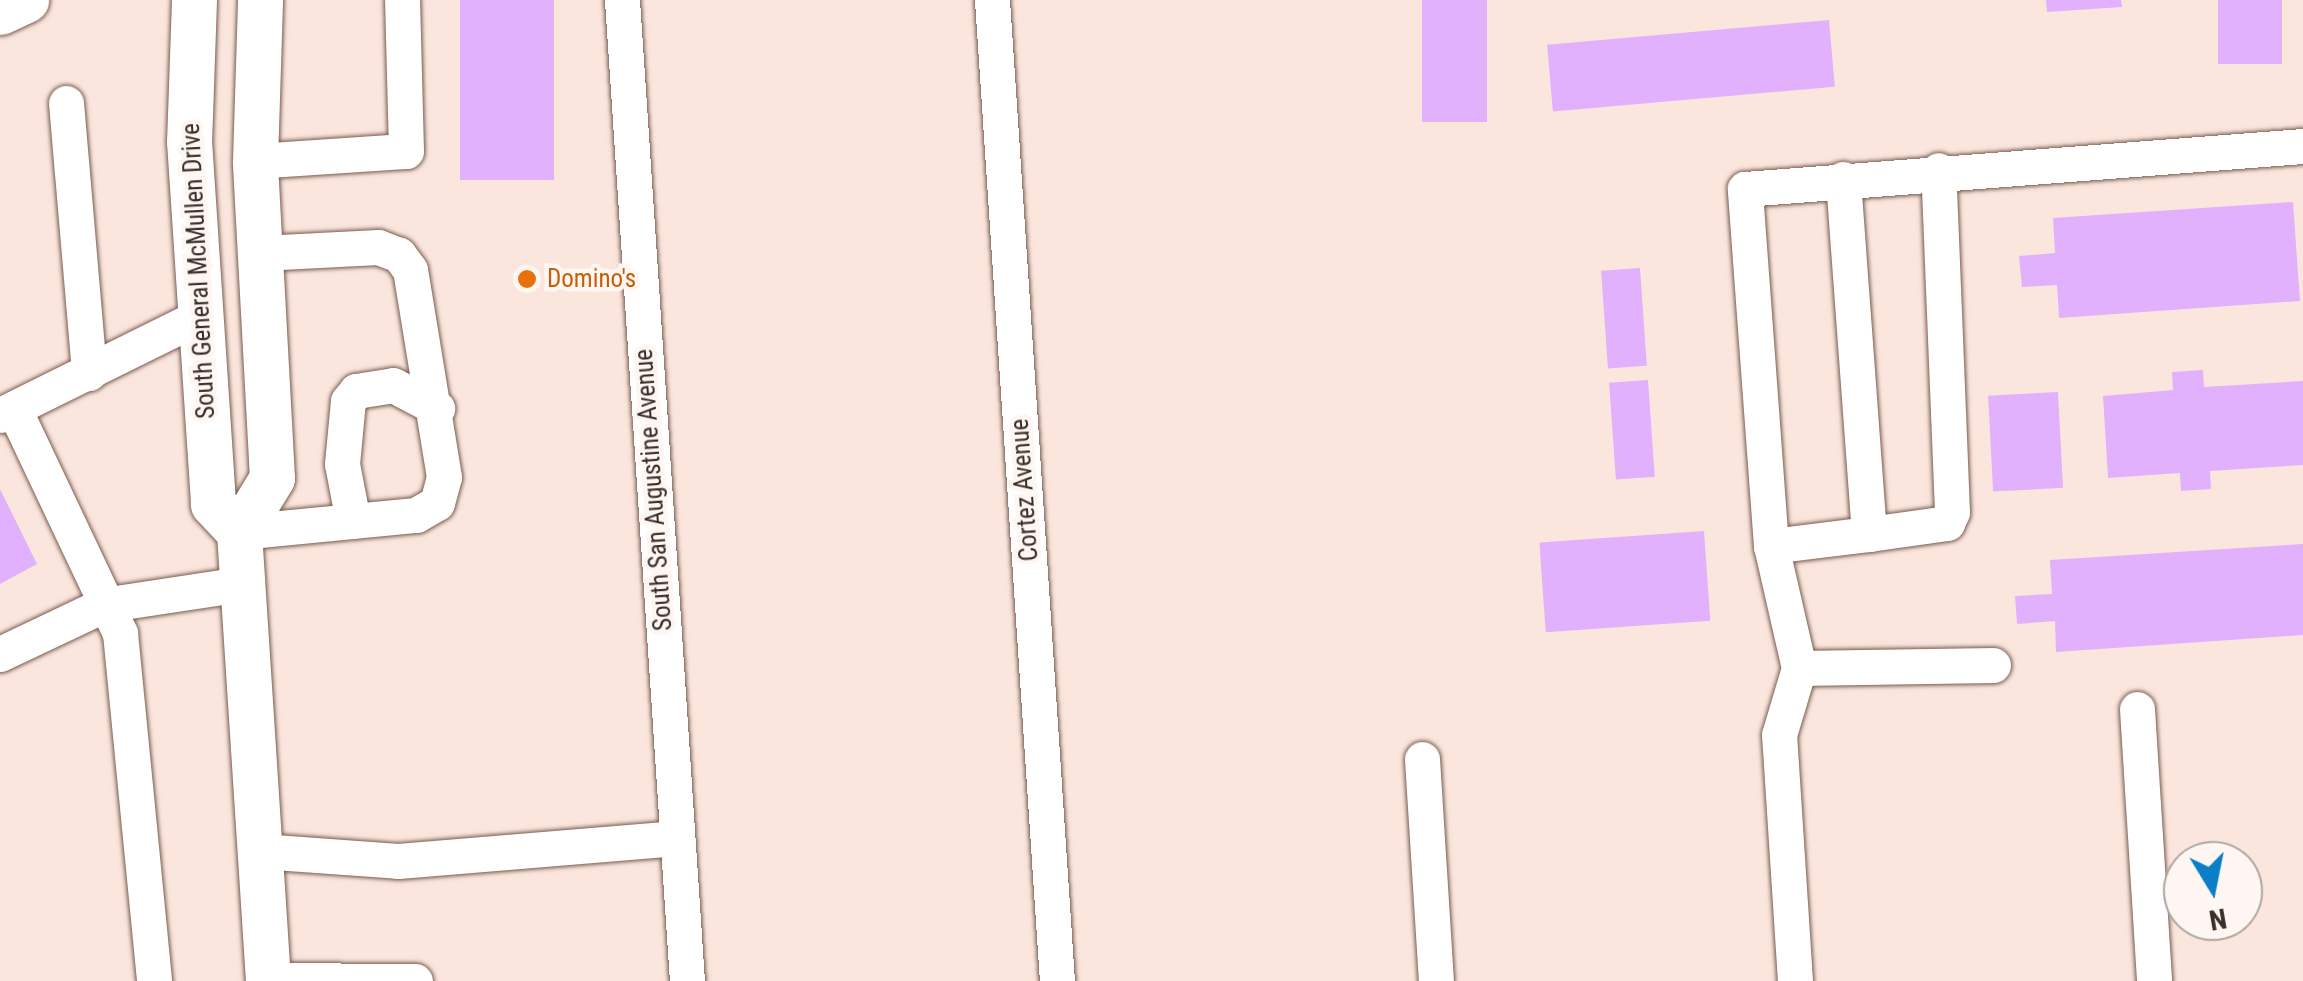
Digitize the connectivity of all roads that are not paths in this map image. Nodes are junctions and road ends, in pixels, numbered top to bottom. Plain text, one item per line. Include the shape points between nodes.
1 (26, 0) edge
2 (194, 0) edge
3 (260, 0) edge
4 (402, 0) edge
5 (622, 0) edge
6 (992, 0) edge
7 (0, 12) edge
8 (66, 103) dead end
9 (2303, 146) edge
10 (255, 161) junction
11 (1938, 170) junction
12 (1843, 179) junction
13 (260, 254) junction
14 (202, 314) junction
15 (89, 372) junction
16 (437, 408) junction
17 (7, 412) edge
18 (352, 521) junction
19 (239, 532) junction
20 (1869, 534) junction
21 (1771, 546) junction
22 (242, 584) junction
23 (103, 605) junction
24 (0, 654) edge
25 (1993, 665) dead end
26 (1798, 668) junction
27 (2136, 709) dead end
28 (1422, 759) dead end
29 (678, 838) junction
30 (260, 851) junction
31 (268, 980) edge
32 (154, 981) edge
33 (415, 981) edge
34 (687, 981) edge
35 (1057, 981) edge
36 (1436, 981) edge
37 (1795, 981) edge
38 (2154, 981) edge

1 - 7 main road
2 - 14 main road, South General McMullen Drive via 189,141
3 - 10 main road
4 - 10 street via 406,151
5 - 29 street, South San Augustine Avenue
6 - 35 street, Cortez Avenue
8 - 15 street
9 - 11 street
10 - 13 main road
11 - 12 street
11 - 20 street via 1952,512 1947,523
12 - 20 street
12 - 21 street via 1745,188
13 - 16 street via 378,247 398,254 410,270
13 - 19 main road via 272,478
14 - 15 street
14 - 19 main road, South General McMullen Drive via 212,504
15 - 17 street
16 - 18 street via 444,476 436,503 416,515
16 - 18 street via 393,385 356,391 348,401 342,464
17 - 23 street
18 - 19 street
19 - 22 main road
20 - 21 street
21 - 26 street
22 - 23 street
22 - 30 main road
23 - 24 street
23 - 32 street via 120,633
25 - 26 street
26 - 37 street via 1779,734
27 - 38 street
28 - 36 street
29 - 30 street via 398,861
29 - 34 street, South San Augustine Avenue
30 - 31 main road
31 - 33 street

